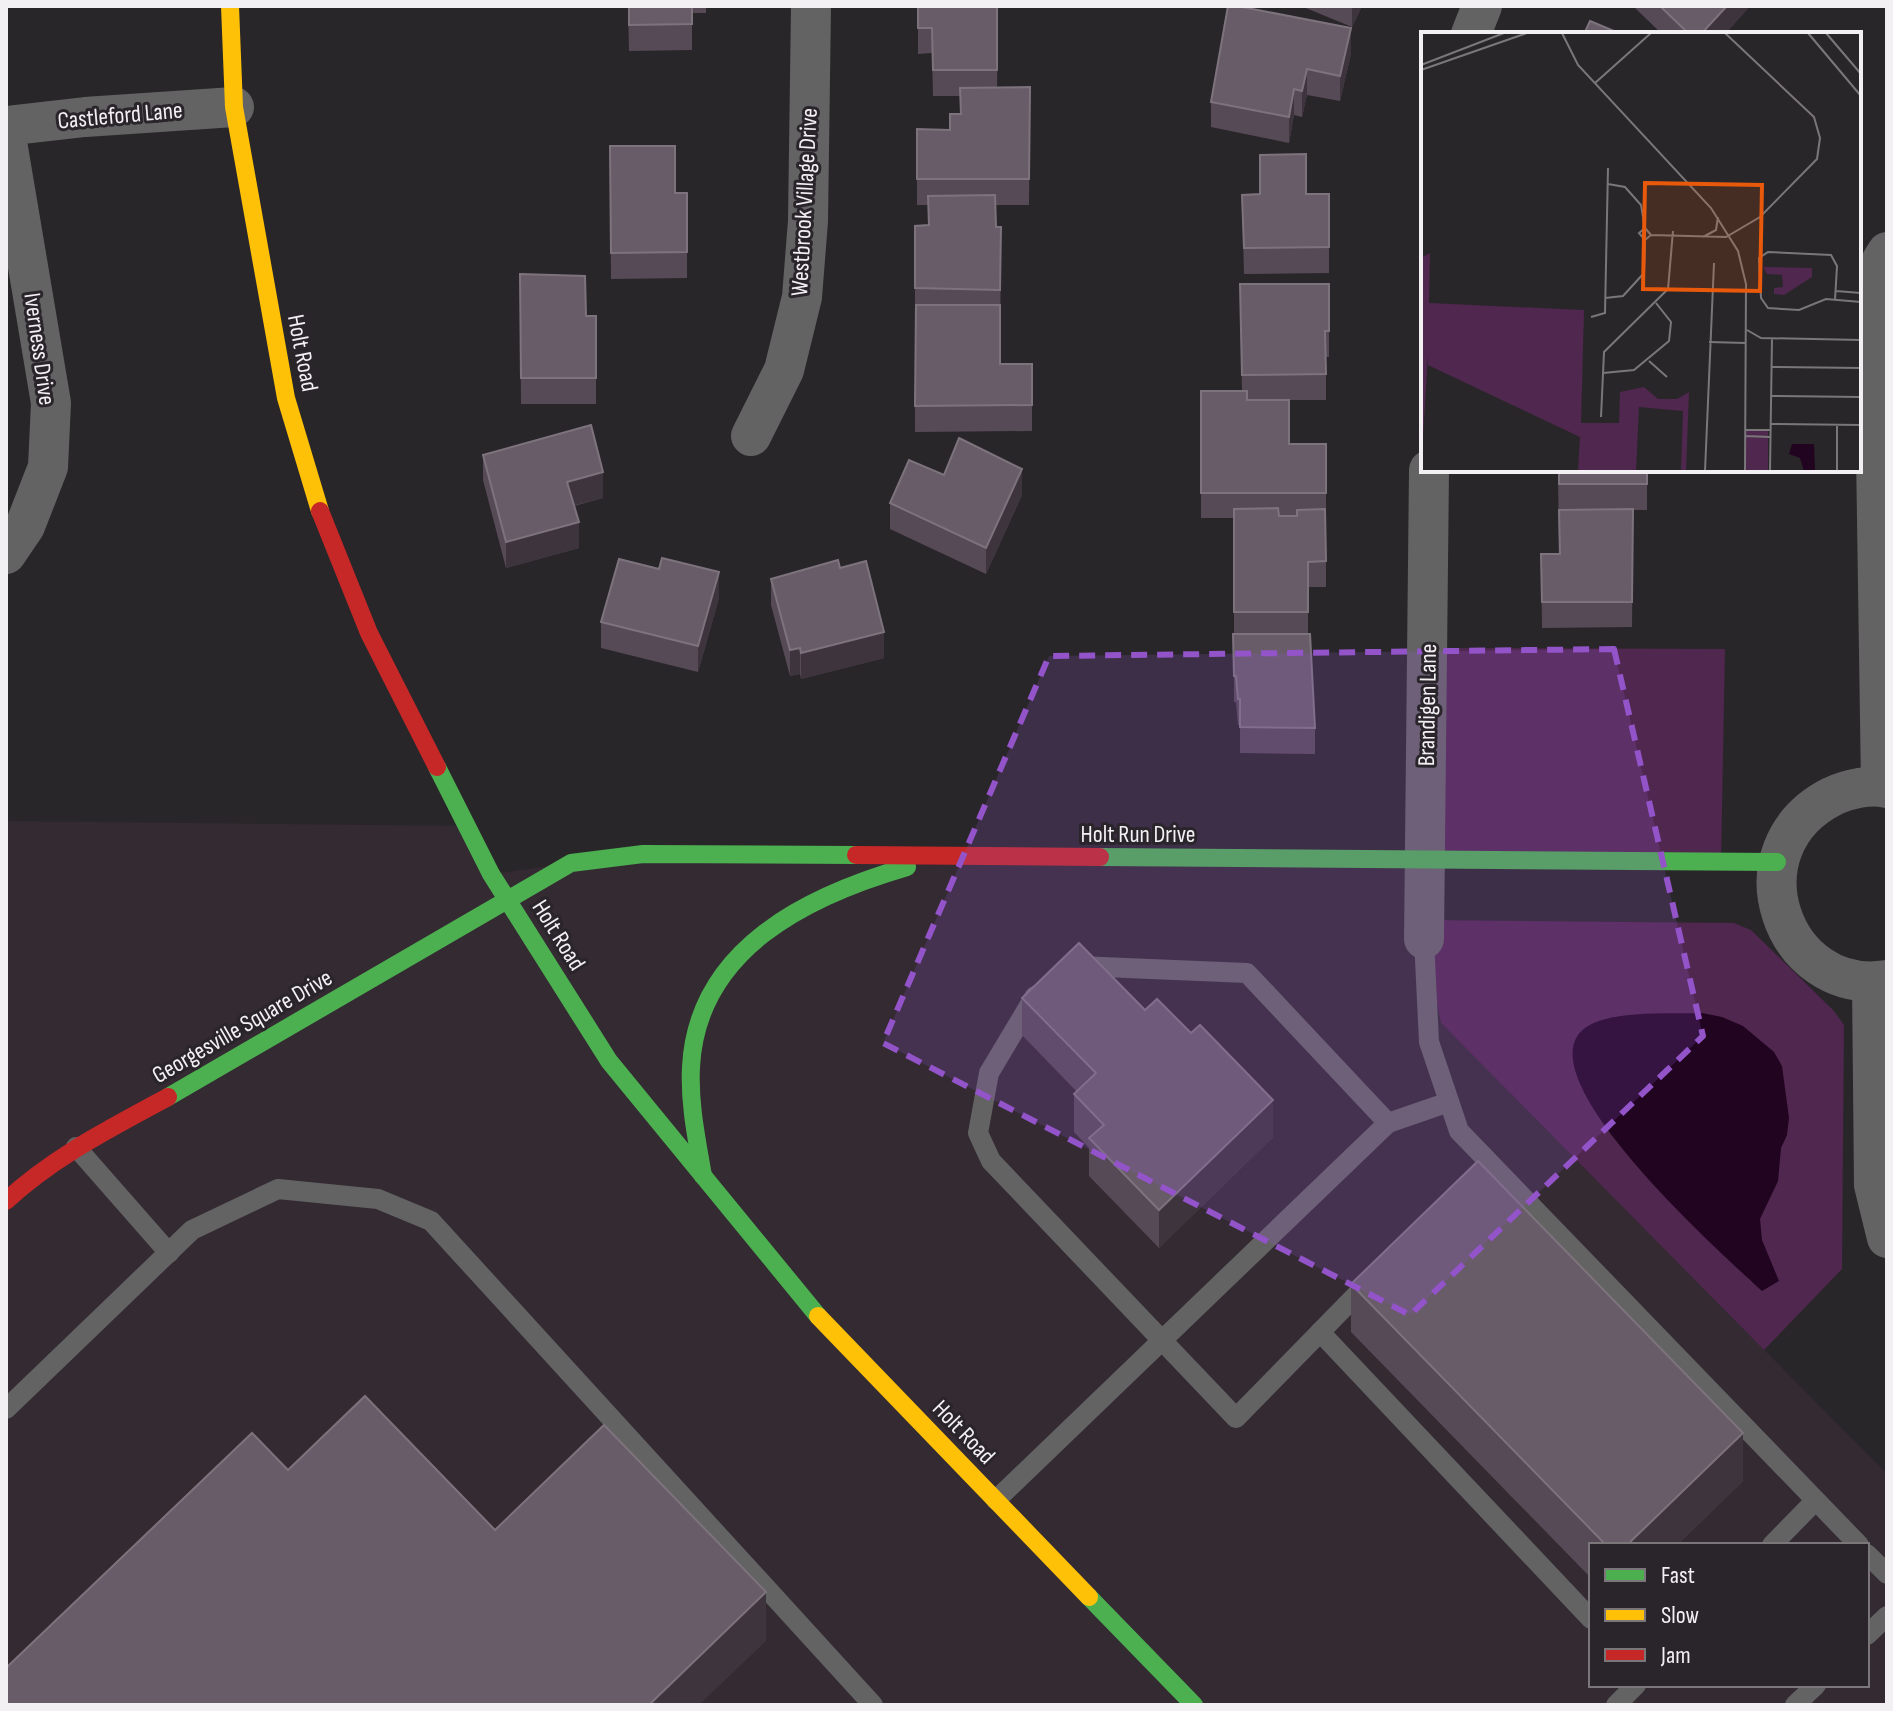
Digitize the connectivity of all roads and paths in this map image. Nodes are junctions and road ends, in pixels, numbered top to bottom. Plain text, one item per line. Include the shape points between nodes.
1 (230, 6) edge
2 (811, 6) edge
3 (1482, 6) edge
4 (1472, 32) edge
5 (234, 107) junction
6 (6, 126) edge
7 (6, 136) edge
8 (1887, 252) edge
9 (751, 436) dead end
10 (1429, 472) edge
11 (6, 554) edge
12 (1884, 787) edge
13 (948, 856) junction
14 (1425, 860) junction
15 (1777, 862) junction
16 (507, 898) junction
17 (1424, 939) joint
18 (1879, 981) edge
19 (1449, 1102) junction
20 (1388, 1123) junction
21 (76, 1147) junction
22 (704, 1176) junction
23 (6, 1201) edge
24 (1887, 1238) edge
25 (169, 1253) junction
26 (1383, 1268) edge
27 (1320, 1332) junction
28 (1163, 1342) junction
29 (6, 1409) edge
30 (996, 1500) junction
31 (1815, 1501) junction
32 (1774, 1543) edge
33 (1857, 1543) edge
34 (1869, 1556) edge
35 (1887, 1574) edge
36 (1887, 1616) edge
37 (1589, 1617) edge
38 (1869, 1633) edge
39 (1634, 1687) edge
40 (1814, 1687) edge
41 (873, 1705) edge
42 (1194, 1705) edge
43 (1616, 1705) edge
44 (1795, 1705) edge

1 - 5 main road, Holt Road
2 - 9 street, Westbrook Village Drive via 802,297 784,370
3 - 4 street
5 - 6 street, Castleford Lane
5 - 16 main road, Holt Road via 286,398 323,519 369,633
7 - 11 street, Iverness Drive via 51,403 48,467 25,526
8 - 12 street via 1874,318
10 - 14 street, Brandigen Lane
12 - 15 street via 1846,790 1815,806 1792,830
13 - 14 main road, Holt Run Drive
13 - 16 main road, Holt Run Drive via 643,854 571,863
13 - 22 main road via 878,874 806,906 759,934 726,968 701,1011 692,1050 691,1103
14 - 15 main road, Holt Run Drive
14 - 17 street, Brandigen Lane
15 - 18 street via 1777,905 1796,945 1830,972
16 - 21 main road, Georgesville Square Drive
16 - 22 main road, Holt Road via 609,1061
17 - 19 lane via 1429,1042
18 - 24 street via 1874,1185
19 - 20 lane
19 - 31 lane via 1459,1131 1483,1166
20 - 28 lane
20 - 28 lane via 1247,973 1078,966 1052,974 989,1073 978,1133 991,1161
21 - 23 main road, Georgesville Square Drive
21 - 25 lane
22 - 30 main road, Holt Road via 819,1317
25 - 29 lane
25 - 41 lane via 192,1230 278,1189 378,1199 431,1221
26 - 27 lane
27 - 28 lane via 1236,1418
27 - 37 lane
28 - 30 lane
30 - 42 main road, Holt Road
31 - 32 lane
31 - 33 lane
34 - 35 lane
36 - 38 lane
39 - 43 lane
40 - 44 lane

